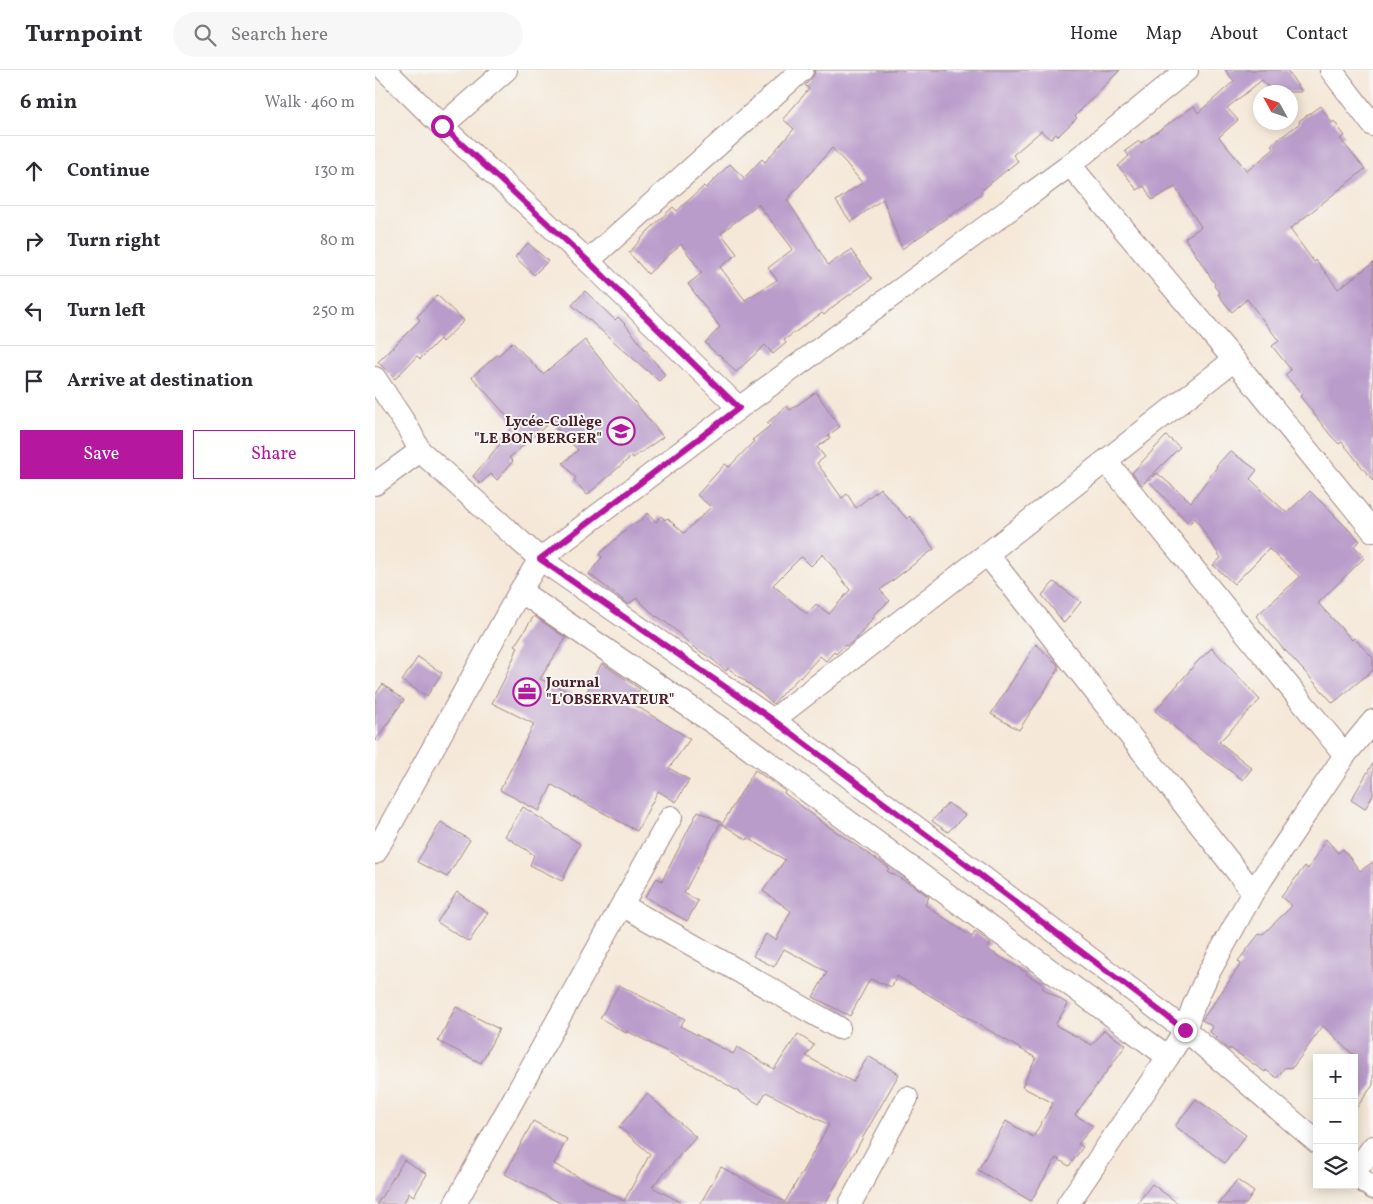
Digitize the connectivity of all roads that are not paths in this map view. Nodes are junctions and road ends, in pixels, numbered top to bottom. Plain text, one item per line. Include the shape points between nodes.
1 (385, 70) edge
2 (507, 70) edge
3 (803, 70) edge
4 (1187, 70) edge
5 (1331, 70) edge
6 (1373, 125) edge
7 (442, 126) junction
8 (1070, 165) junction
9 (588, 261) junction
10 (1234, 360) junction
11 (375, 378) edge
12 (739, 408) junction
13 (420, 451) junction
14 (1106, 461) junction
15 (375, 484) edge
16 (1373, 531) edge
17 (987, 554) junction
18 (540, 559) junction
19 (520, 591) junction
20 (773, 720) junction
21 (1373, 721) edge
22 (1345, 755) junction
23 (671, 818) dead end
24 (375, 853) edge
25 (960, 860) junction
26 (939, 888) junction
27 (1253, 892) junction
28 (622, 905) junction
29 (839, 1028) dead end
30 (1185, 1030) junction
31 (1168, 1057) junction
32 (907, 1098) dead end
33 (1313, 1139) edge
34 (1373, 1147) edge
35 (1358, 1168) edge
36 (1358, 1176) edge
37 (1373, 1188) edge
38 (455, 1204) edge
39 (850, 1204) edge
40 (1068, 1204) edge

1 - 7 street
2 - 7 street
3 - 9 street
4 - 8 street
5 - 6 street
7 - 9 street
8 - 10 street
8 - 12 street
9 - 12 street
10 - 14 street
10 - 16 street
11 - 13 street
12 - 18 street
13 - 15 street
13 - 18 street
14 - 17 street
14 - 22 street
17 - 20 street
17 - 27 street
18 - 19 street
18 - 20 street
19 - 24 street
19 - 26 street via 731,735
20 - 25 street
21 - 22 street
22 - 27 street
23 - 28 street
25 - 26 street
25 - 30 street
26 - 31 street
27 - 30 street via 1208,974
28 - 29 street
28 - 38 street
30 - 31 street
30 - 33 street
31 - 40 street
32 - 39 street
34 - 35 street
36 - 37 street

